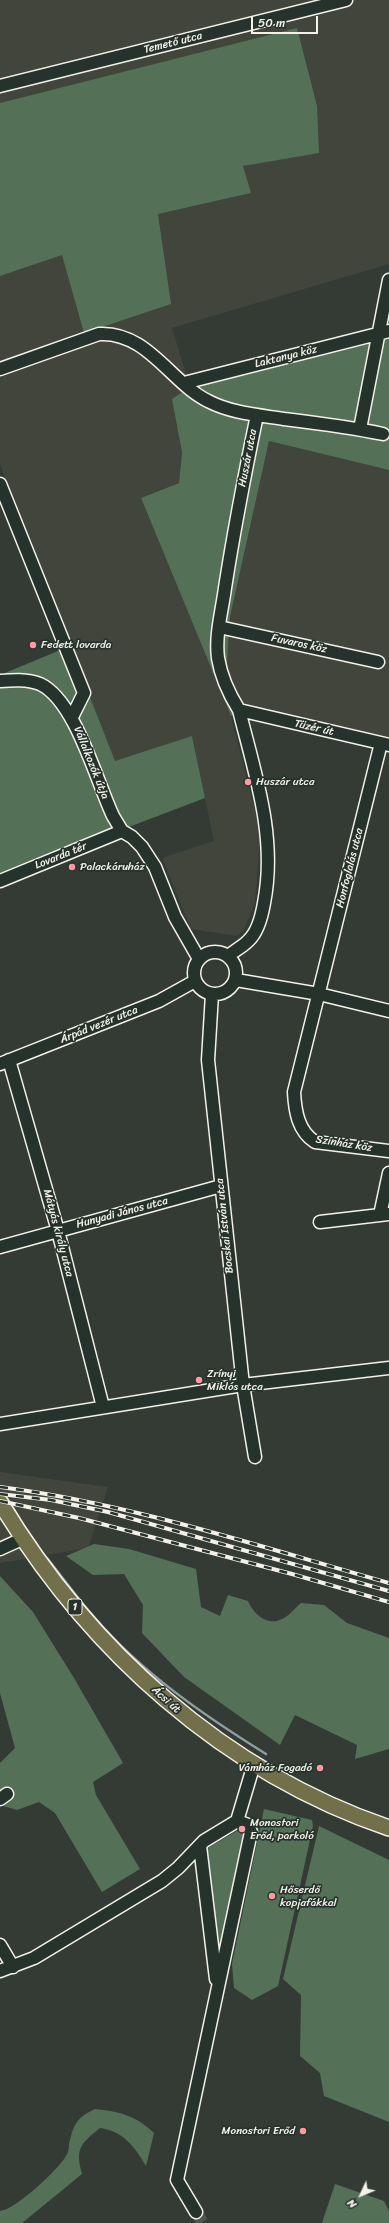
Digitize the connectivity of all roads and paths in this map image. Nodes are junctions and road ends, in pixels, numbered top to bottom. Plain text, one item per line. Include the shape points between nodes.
1 (346, 0) edge
2 (0, 86) edge
3 (389, 280) edge
4 (385, 332) edge
5 (0, 369) edge
6 (184, 383) junction
7 (256, 415) junction
8 (360, 429) junction
9 (383, 434) dead end
10 (0, 486) edge
11 (219, 627) junction
12 (378, 662) dead end
13 (0, 681) edge
14 (239, 710) junction
15 (72, 717) junction
16 (385, 744) edge
17 (122, 831) junction
18 (0, 881) edge
19 (228, 956) junction
20 (199, 959) junction
21 (236, 980) junction
22 (195, 981) junction
23 (212, 994) junction
24 (319, 994) junction
25 (389, 1011) edge
26 (5, 1062) edge
27 (303, 1131) joint
28 (389, 1151) edge
29 (389, 1173) edge
30 (221, 1186) junction
31 (384, 1214) edge
32 (320, 1222) dead end
33 (58, 1231) junction
34 (0, 1247) edge
35 (389, 1368) edge
36 (243, 1385) junction
37 (103, 1407) junction
38 (0, 1424) edge
39 (255, 1457) dead end
40 (0, 1502) edge
41 (22, 1539) junction
42 (0, 1549) edge
43 (254, 1764) junction
44 (237, 1820) junction
45 (389, 1828) edge
46 (200, 1846) junction
47 (0, 1944) edge
48 (227, 1947) junction
49 (213, 1949) junction
50 (13, 1967) junction
51 (0, 1971) edge
52 (217, 1988) junction
53 (196, 2212) tunnel mouth

1 - 2 street, Temető utca
3 - 4 street
4 - 6 street, Laktanya köz
4 - 8 street
5 - 6 street via 100,334 108,334 139,346 160,360
6 - 7 street via 206,400 225,409
7 - 8 street
7 - 11 street, Huszár utca via 234,529
8 - 9 street
10 - 15 street, Vállalkozók útja via 84,693
11 - 12 street, Fuvaros köz
11 - 14 street, Huszár utca via 218,656 221,673
13 - 15 street via 21,680 39,684 57,696
14 - 16 street, Tüzér út
14 - 19 street, Huszár utca via 266,816 269,858 266,893 258,926 249,941
15 - 17 street, Vállalkozók útja via 103,794
16 - 24 street, Honfoglalás utca
17 - 18 street, Lovarda tér
17 - 20 street, Vállalkozók útja via 142,847 155,867 175,917
19 - 20 street via 219,952 209,952
19 - 21 street via 236,967
20 - 22 street via 194,973
21 - 23 street via 226,992
21 - 24 street
22 - 23 street via 205,992
22 - 26 street, Árpád vezér utca via 159,1001
23 - 30 street, Bocskai István utca via 208,1060
24 - 25 street
24 - 27 street, Honfoglalás utca via 294,1092 295,1113
26 - 33 street, Mátyás király utca
27 - 28 street, Színház köz via 315,1142
29 - 31 street
30 - 33 street, Hunyadi János utca
30 - 36 street, Bocskai István utca
31 - 32 street
33 - 34 street, Hunyadi János utca
33 - 37 street, Mátyás király utca
35 - 36 street
36 - 37 street
36 - 39 street, Bocskai István utca
37 - 38 street
40 - 41 main road, Ácsi út / 1
41 - 42 street
41 - 43 main road, Ácsi út / 1 via 74,1606 156,1691 217,1741
43 - 44 street
43 - 45 main road, Ácsi út / 1 via 309,1794
44 - 46 street
44 - 48 street via 248,1825 251,1832
46 - 49 street
46 - 50 street via 162,1881 34,1958
47 - 50 street
48 - 49 street via 220,1951
48 - 52 street
49 - 52 street
50 - 51 street
52 - 53 street via 177,2180

